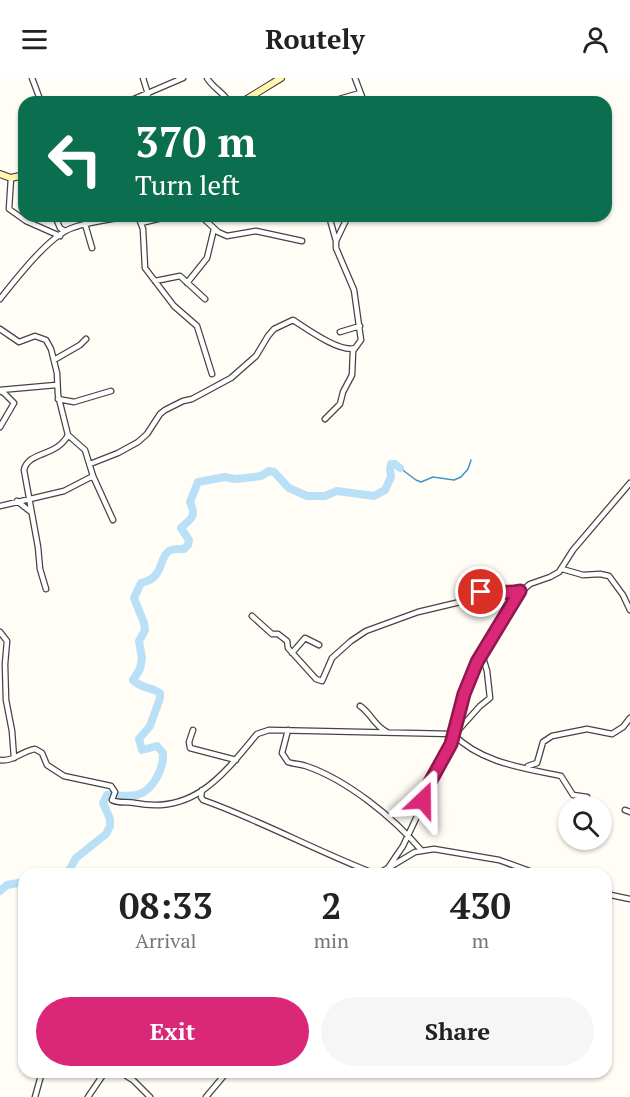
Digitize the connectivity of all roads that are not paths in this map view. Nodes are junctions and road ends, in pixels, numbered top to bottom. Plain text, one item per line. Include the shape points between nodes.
1 (32, 78) edge
2 (143, 78) edge
3 (165, 78) edge
4 (183, 78) edge
5 (207, 78) edge
6 (281, 78) edge
7 (355, 78) edge
8 (164, 87) junction
9 (360, 93) junction
10 (39, 96) edge
11 (144, 96) edge
12 (146, 96) edge
13 (225, 96) edge
14 (252, 96) edge
15 (350, 96) edge
16 (361, 96) edge
17 (0, 174) edge
18 (18, 176) edge
19 (10, 178) junction
20 (18, 215) edge
21 (31, 222) edge
22 (58, 222) edge
23 (97, 222) edge
24 (145, 222) edge
25 (207, 222) edge
26 (331, 222) edge
27 (345, 222) edge
28 (141, 223) joint
29 (85, 224) junction
30 (214, 229) junction
31 (65, 231) junction
32 (60, 236) junction
33 (302, 241) dead end
34 (336, 241) junction
35 (92, 248) dead end
36 (155, 280) junction
37 (188, 283) junction
38 (205, 298) dead end
39 (0, 299) edge
40 (360, 326) junction
41 (0, 329) edge
42 (340, 332) dead end
43 (86, 339) dead end
44 (355, 348) junction
45 (54, 360) junction
46 (212, 374) dead end
47 (56, 385) junction
48 (0, 391) edge
49 (111, 391) dead end
50 (58, 399) junction
51 (325, 419) dead end
52 (0, 427) edge
53 (68, 435) junction
54 (90, 464) junction
55 (93, 476) junction
56 (630, 483) edge
57 (29, 498) junction
58 (17, 501) junction
59 (0, 506) edge
60 (32, 513) junction
61 (113, 520) dead end
62 (562, 569) junction
63 (46, 589) dead end
64 (520, 591) junction
65 (630, 610) edge
66 (252, 616) dead end
67 (0, 632) edge
68 (319, 645) dead end
69 (292, 653) junction
70 (482, 654) junction
71 (360, 706) dead end
72 (630, 718) edge
73 (193, 730) dead end
74 (288, 730) junction
75 (389, 733) junction
76 (454, 735) junction
77 (14, 758) junction
78 (0, 760) edge
79 (236, 760) junction
80 (525, 767) junction
81 (202, 790) junction
82 (575, 796) edge
83 (408, 836) junction
84 (421, 850) junction
85 (360, 868) edge
86 (388, 868) joint
87 (520, 868) edge
88 (612, 895) edge
89 (630, 899) edge
90 (40, 1078) edge
91 (100, 1078) edge
92 (130, 1078) edge
93 (222, 1078) edge
94 (35, 1097) edge
95 (88, 1097) edge
96 (150, 1097) edge
97 (206, 1097) edge

1 - 10 street
2 - 11 street
3 - 8 street
4 - 8 street
5 - 13 street
6 - 14 street
7 - 9 street
8 - 12 street
9 - 15 street
9 - 16 street
17 - 19 street
18 - 19 street
19 - 20 street via 8,205
21 - 32 street
22 - 31 street
23 - 29 street
24 - 28 street
25 - 30 street
26 - 34 street
27 - 34 street
28 - 36 street via 143,264
29 - 31 street
29 - 35 street
30 - 33 street via 232,236 256,231
30 - 37 street via 207,258
31 - 32 street
32 - 39 street via 28,265
34 - 40 street via 354,290
36 - 37 street via 180,276
36 - 46 street via 174,306 197,326
37 - 38 street
40 - 42 street
40 - 44 street via 361,340
41 - 45 street via 19,342 40,337 49,343
43 - 45 street
44 - 51 street via 352,375 340,404
44 - 54 street via 339,347 293,320 274,330 256,356 231,378 165,410 138,442
45 - 47 street
47 - 48 street
47 - 50 street
48 - 52 street via 14,403
49 - 50 street via 74,402
50 - 53 street
53 - 54 street via 83,447
53 - 57 street via 52,452 25,464
54 - 55 street
55 - 57 street via 64,491
55 - 61 street
56 - 62 street via 573,550
57 - 58 street
57 - 60 street
58 - 59 street
58 - 60 street
60 - 63 street
62 - 64 street
62 - 65 street via 609,576
64 - 69 street via 485,591 366,631 332,658 322,681
64 - 70 street
66 - 69 street via 272,634 287,641
67 - 77 street via 7,641 6,700
68 - 69 street via 305,638
70 - 76 street via 466,688
70 - 76 street via 490,698
71 - 75 street via 377,726
72 - 80 street via 612,734 587,729 548,737 537,763
73 - 79 street via 190,748
74 - 75 street
74 - 79 street via 257,734
74 - 83 street via 282,753 288,762 308,767 354,791
75 - 76 street
76 - 80 street via 474,752
76 - 83 street
77 - 78 street
77 - 81 street via 35,749 42,753 47,765 64,776 108,784 116,792 112,800 117,803 164,805
79 - 81 street via 218,780
80 - 82 street via 561,776
81 - 85 street via 203,800
83 - 84 street
83 - 86 street
84 - 86 street
84 - 87 street via 490,858
88 - 89 street
90 - 94 street
91 - 95 street
92 - 96 street
93 - 97 street

